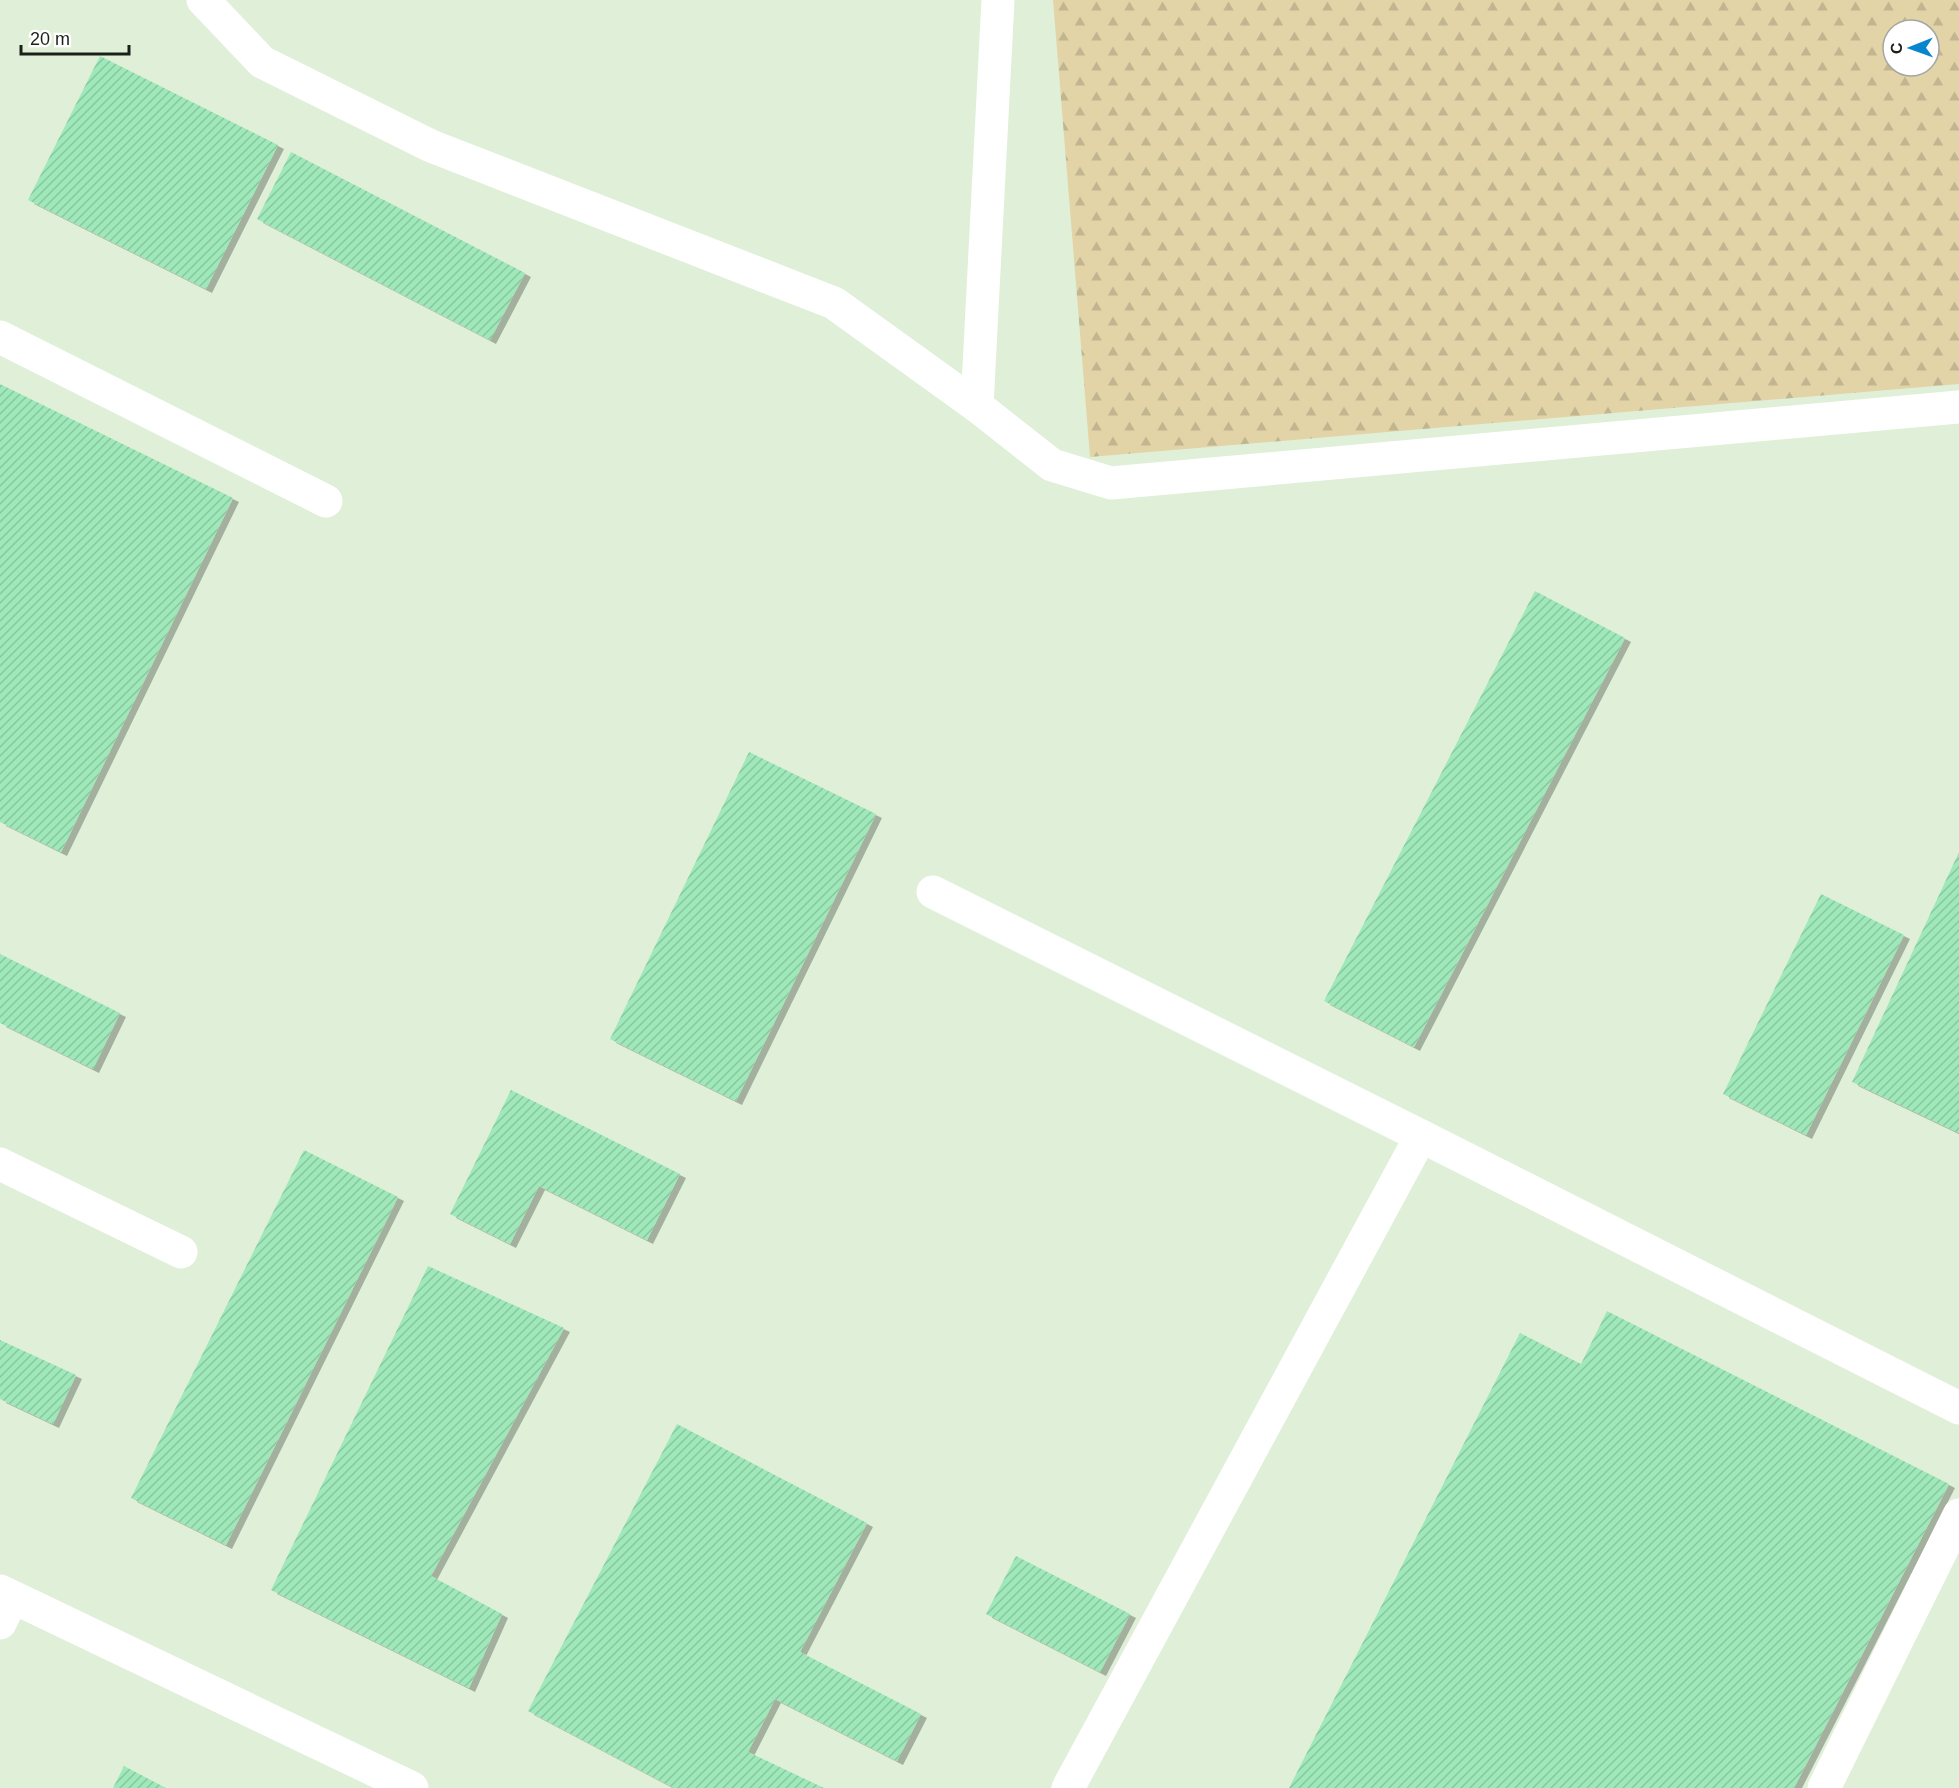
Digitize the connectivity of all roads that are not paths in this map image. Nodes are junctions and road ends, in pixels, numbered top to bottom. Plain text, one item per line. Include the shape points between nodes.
1 (203, 0) edge
2 (999, 0) edge
3 (0, 337) edge
4 (977, 406) junction
5 (1959, 407) edge
6 (326, 501) dead end
7 (933, 892) dead end
8 (1421, 1136) junction
9 (0, 1164) edge
10 (182, 1252) dead end
11 (1959, 1408) edge
12 (1959, 1515) edge
13 (4, 1604) edge
14 (412, 1788) edge
15 (1068, 1788) edge
16 (1824, 1788) edge

1 - 4 street via 262,62 431,146 834,303
2 - 4 street
3 - 6 street
4 - 5 street via 1052,465 1111,483
7 - 8 street
8 - 11 street
8 - 15 street
9 - 10 street
12 - 16 street
13 - 14 street

